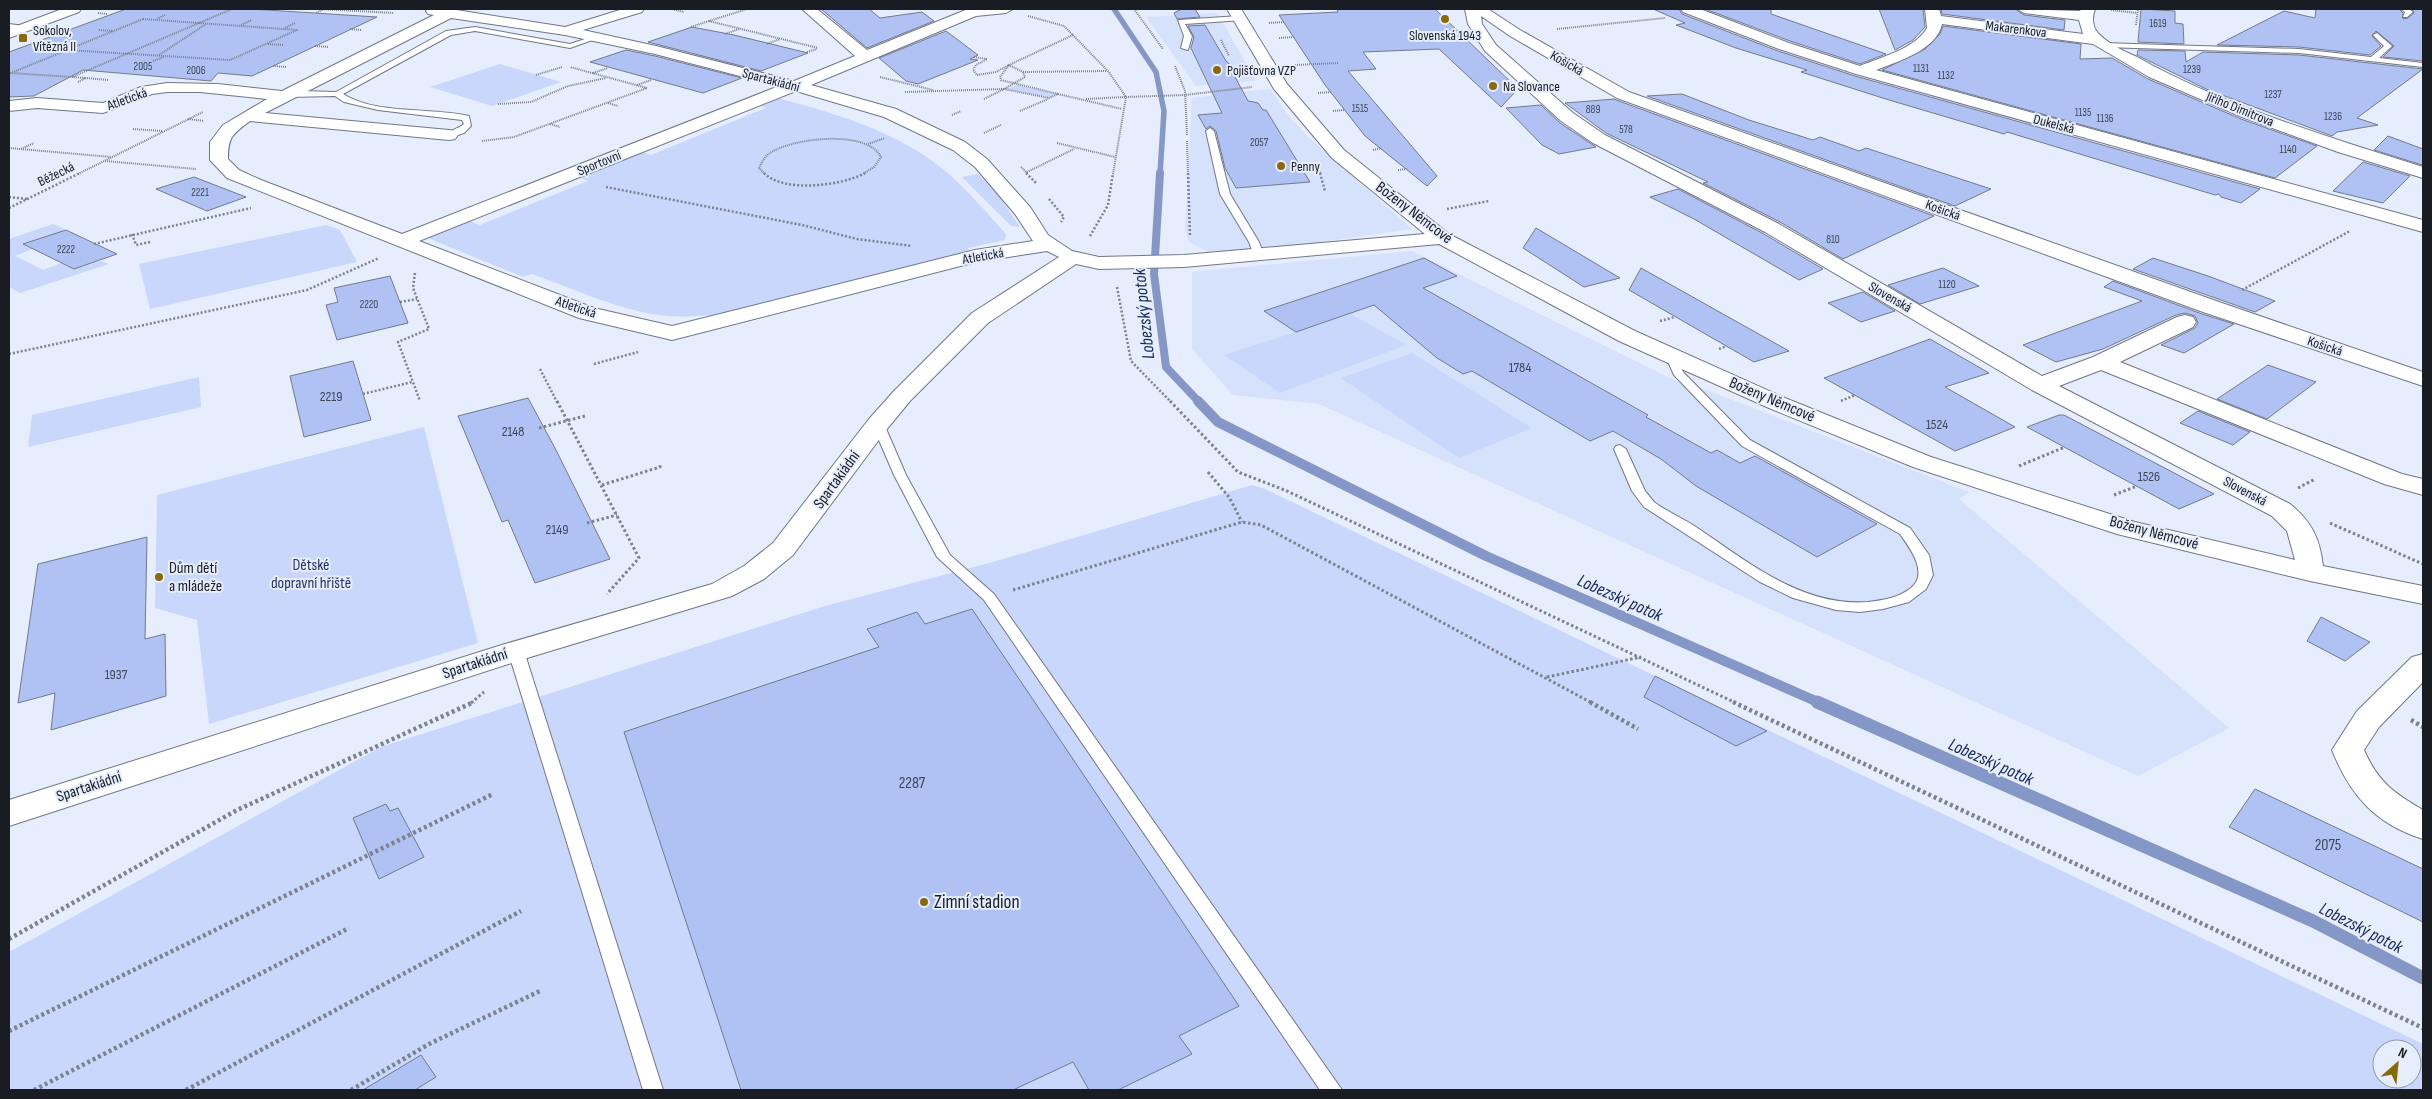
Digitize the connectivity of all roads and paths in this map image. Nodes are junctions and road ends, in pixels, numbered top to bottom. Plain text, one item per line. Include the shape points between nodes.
1 (74, 9) edge
2 (232, 9) edge
3 (320, 9) edge
4 (324, 9) edge
5 (417, 9) edge
6 (637, 9) edge
7 (672, 9) edge
8 (747, 9) edge
9 (809, 9) edge
10 (1006, 9) edge
11 (1472, 9) edge
12 (1479, 9) edge
13 (2024, 9) edge
14 (969, 10) edge
15 (2110, 10) edge
16 (684, 12) dead end
17 (1696, 12) edge
18 (2086, 12) edge
19 (316, 13) dead end
20 (396, 13) dead end
21 (450, 13) junction
22 (1237, 13) edge
23 (2137, 13) dead end
24 (1021, 14) dead end
25 (1933, 14) edge
26 (166, 15) dead end
27 (154, 20) junction
28 (252, 20) dead end
29 (709, 21) junction
30 (1284, 22) dead end
31 (198, 23) junction
32 (206, 23) junction
33 (295, 23) dead end
34 (1264, 23) dead end
35 (9, 26) edge
36 (240, 26) junction
37 (28, 27) junction
38 (691, 28) dead end
39 (284, 29) junction
40 (740, 29) junction
41 (99, 30) dead end
42 (114, 31) junction
43 (565, 31) junction
44 (1515, 33) junction
45 (9, 34) edge
46 (725, 34) dead end
47 (2377, 35) dead end
48 (1073, 36) junction
49 (597, 37) junction
50 (1294, 37) dead end
51 (1273, 38) dead end
52 (780, 39) junction
53 (2100, 43) junction
54 (266, 44) junction
55 (283, 44) dead end
56 (767, 44) dead end
57 (818, 48) junction
58 (1185, 48) dead end
59 (52, 49) dead end
60 (68, 50) junction
61 (822, 50) dead end
62 (807, 52) dead end
63 (126, 54) junction
64 (159, 55) junction
65 (165, 56) junction
66 (866, 57) junction
67 (974, 57) dead end
68 (212, 59) junction
69 (2373, 59) junction
70 (153, 61) dead end
71 (206, 62) dead end
72 (573, 63) dead end
73 (1338, 64) dead end
74 (1009, 65) junction
75 (2423, 65) edge
76 (565, 66) junction
77 (608, 68) dead end
78 (1108, 71) junction
79 (1861, 71) junction
80 (1023, 72) junction
81 (10, 73) edge
82 (592, 73) junction
83 (536, 75) dead end
84 (1285, 76) junction
85 (72, 77) junction
86 (607, 77) junction
87 (879, 77) dead end
88 (86, 78) dead end
89 (651, 80) dead end
90 (1016, 84) junction
91 (636, 85) junction
92 (796, 86) junction
93 (1004, 89) junction
94 (937, 90) junction
95 (245, 92) junction
96 (902, 93) dead end
97 (336, 94) junction
98 (1058, 94) junction
99 (1185, 95) junction
100 (284, 96) junction
101 (1126, 97) junction
102 (1049, 98) junction
103 (984, 99) dead end
104 (1083, 99) junction
105 (607, 103) junction
106 (498, 104) dead end
107 (9, 106) edge
108 (618, 106) dead end
109 (1122, 109) junction
110 (1020, 111) dead end
111 (247, 116) junction
112 (550, 124) junction
113 (1001, 125) dead end
114 (560, 127) dead end
115 (133, 129) dead end
116 (163, 131) junction
117 (1210, 131) dead end
118 (449, 135) junction
119 (892, 136) dead end
120 (978, 136) dead end
121 (34, 143) dead end
122 (1056, 143) dead end
123 (868, 144) junction
124 (9, 148) edge
125 (1075, 148) junction
126 (20, 149) junction
127 (111, 157) junction
128 (1115, 157) junction
129 (104, 161) junction
130 (199, 169) dead end
131 (1028, 172) dead end
132 (2423, 173) edge
133 (564, 177) junction
134 (9, 197) edge
135 (27, 199) junction
136 (1489, 201) dead end
137 (9, 208) edge
138 (254, 208) dead end
139 (1439, 211) dead end
140 (2382, 214) junction
141 (2421, 225) edge
142 (132, 234) junction
143 (1089, 238) dead end
144 (1442, 238) junction
145 (402, 241) junction
146 (1190, 241) dead end
147 (150, 242) dead end
148 (94, 244) dead end
149 (1048, 245) junction
150 (920, 247) dead end
151 (383, 256) dead end
152 (1259, 256) junction
153 (1073, 257) junction
154 (415, 272) dead end
155 (1121, 272) junction
156 (417, 299) junction
157 (400, 302) dead end
158 (2212, 307) junction
159 (2185, 322) dead end
160 (9, 354) edge
161 (1671, 355) junction
162 (2101, 362) junction
163 (540, 369) dead end
164 (2423, 379) edge
165 (412, 382) junction
166 (2040, 385) junction
167 (363, 394) dead end
168 (420, 401) dead end
169 (585, 416) dead end
170 (569, 421) junction
171 (878, 424) junction
172 (540, 428) dead end
173 (2065, 447) dead end
174 (1620, 450) dead end
175 (660, 464) dead end
176 (2012, 470) dead end
177 (1208, 472) dead end
178 (602, 485) junction
179 (2423, 487) edge
180 (617, 515) junction
181 (1242, 522) junction
182 (587, 524) dead end
183 (2310, 572) junction
184 (2423, 595) edge
185 (604, 597) dead end
186 (989, 597) junction
187 (516, 651) junction
188 (1641, 657) junction
189 (2423, 664) edge
190 (1546, 677) junction
191 (1638, 729) dead end
192 (493, 794) dead end
193 (9, 813) edge
194 (2423, 826) edge
195 (521, 911) dead end
196 (349, 928) dead end
197 (9, 939) edge
198 (540, 990) dead end
199 (2423, 1028) edge
200 (9, 1030) edge
201 (34, 1090) edge
202 (186, 1090) edge
203 (351, 1090) edge
204 (653, 1090) edge
205 (1332, 1090) edge

1 - 37 street
2 - 31 path
3 - 4 path
4 - 19 path
4 - 20 path
5 - 21 street, Spartakiádní
6 - 43 street
7 - 16 path
8 - 29 path
9 - 66 street
10 - 14 street, Sportovní
11 - 166 street, Slovenská via 1475,24 1490,48 1567,117 1599,139 1772,228
12 - 44 street, Košická
13 - 18 street, Makarenkova
14 - 66 street, Sportovní
15 - 23 path
17 - 44 path
17 - 79 street, Dukelská
18 - 53 street via 2090,34
21 - 43 street, Spartakiádní
21 - 100 street, Atletická
22 - 58 lane via 1181,22 1188,36
22 - 84 street, Boženy Němcové
24 - 48 path via 1064,26
25 - 53 street, Makarenkova
25 - 79 street via 1934,30 1926,40
26 - 27 path
27 - 31 path
27 - 42 path via 143,19
28 - 36 path
29 - 38 path
29 - 40 path
30 - 34 path
31 - 32 path
31 - 63 path
32 - 36 path
32 - 64 path
33 - 39 path
35 - 37 lane
36 - 39 path
37 - 45 street
39 - 54 path via 296,30
40 - 46 path
40 - 52 path
41 - 42 path
42 - 60 path
43 - 49 street, Spartakiádní
44 - 158 street, Košická via 1623,95
47 - 69 lane via 2388,46
48 - 74 path
48 - 78 path
49 - 92 street, Spartakiádní
49 - 97 lane via 570,46 475,29 459,30
50 - 51 path
52 - 56 path
52 - 57 path
53 - 69 lane via 2299,51
53 - 132 street, Jiřího Dimitrova via 2155,74 2248,113
54 - 55 path
54 - 68 path via 230,60
57 - 61 path
57 - 62 path
59 - 60 path
60 - 63 path
60 - 81 path
63 - 64 path
63 - 85 path
64 - 65 path
65 - 68 path
65 - 70 path
66 - 92 street, Sportovní
67 - 74 path via 987,60 976,65 973,70 977,74 996,72
68 - 71 path
69 - 75 lane
72 - 76 path
73 - 84 path
74 - 80 path
74 - 90 path via 1001,80
76 - 82 path
76 - 83 path
77 - 82 path
78 - 80 path
78 - 101 path
79 - 140 street, Dukelská
80 - 90 path via 1025,76
81 - 85 path
82 - 86 path
84 - 99 path
84 - 144 street, Boženy Němcové via 1338,154
85 - 88 path
86 - 91 path
86 - 106 path via 568,86 531,102
87 - 94 path
89 - 91 path
90 - 93 path
90 - 98 path
91 - 105 path via 647,88
92 - 133 street, Sportovní
92 - 149 street, Spartakiádní via 890,114 959,146 981,163
93 - 94 path
93 - 102 path
93 - 103 path
94 - 96 path
95 - 100 street, Atletická
95 - 107 street, Atletická via 172,88 137,94 103,108 37,103
95 - 116 path
97 - 100 lane
97 - 118 lane via 355,103 378,108 466,118 468,124 461,131
98 - 102 path
98 - 104 path
99 - 101 path
99 - 146 path via 1188,102
100 - 111 street, Atletická
101 - 104 path
101 - 109 path
102 - 110 path
104 - 109 path
105 - 108 path
105 - 112 path
109 - 128 path
111 - 118 street
111 - 145 street, Atletická via 229,129 219,142 219,160 225,167 255,184
112 - 114 path
112 - 118 path via 514,137 481,141
113 - 120 path
115 - 116 path
116 - 127 path
117 - 152 lane via 1225,194
119 - 123 path
121 - 126 path
122 - 125 path
123 - 123 path via 833,139 793,144 765,157 759,168 767,178 787,184 843,181 867,173 880,163 880,152
124 - 126 path
125 - 128 path
125 - 131 path
126 - 127 path
127 - 129 path, Běžecká
128 - 143 path via 1108,205
129 - 130 path
129 - 135 path, Běžecká
133 - 145 street, Sportovní
133 - 150 path via 802,224 857,239
134 - 135 path
135 - 137 path, Běžecká
136 - 139 path
138 - 142 path
140 - 141 street, Dukelská
140 - 158 path
142 - 147 path via 136,245
142 - 148 path
144 - 152 street, Spartakiádní
144 - 161 street, Boženy Němcové via 1627,336
145 - 149 street, Atletická via 587,313 672,333 975,256
149 - 153 street, Spartakiádní
151 - 160 path via 307,290
152 - 155 street, Spartakiádní via 1184,261
153 - 155 street, Spartakiádní
153 - 171 street, Spartakiádní via 980,318
154 - 156 path via 413,288
155 - 188 path via 1131,361 1238,472 1287,491
156 - 157 path
156 - 165 path via 429,330 398,342
158 - 164 street, Košická
159 - 162 street
161 - 174 lane via 1678,373 1746,443 1905,531 1920,548 1925,561 1920,589 1903,601 1874,608 1839,606 1793,594 1644,500
161 - 183 street, Boženy Němcové via 1777,403 1922,462 2127,528
162 - 166 street
162 - 179 street via 2393,479
163 - 170 path
165 - 167 path
165 - 168 path
166 - 183 street, Slovenská via 2280,510 2303,532
169 - 170 path
170 - 172 path
170 - 178 path
171 - 186 lane via 900,475 944,556
171 - 187 street, Spartakiádní via 814,511 766,566 722,590
173 - 176 path
175 - 178 path via 660,467
177 - 181 path
178 - 180 path
180 - 182 path
180 - 185 path via 639,558
181 - 186 path
181 - 190 path via 1262,525
183 - 184 street, Boženy Němcové
186 - 205 lane
187 - 193 street, Spartakiádní
187 - 197 path via 476,701 237,810
187 - 204 lane
188 - 190 path
188 - 199 path
189 - 194 street via 2368,719 2348,750 2359,776 2382,802
190 - 191 path
192 - 200 path
195 - 202 path
196 - 201 path
198 - 203 path via 429,1044

